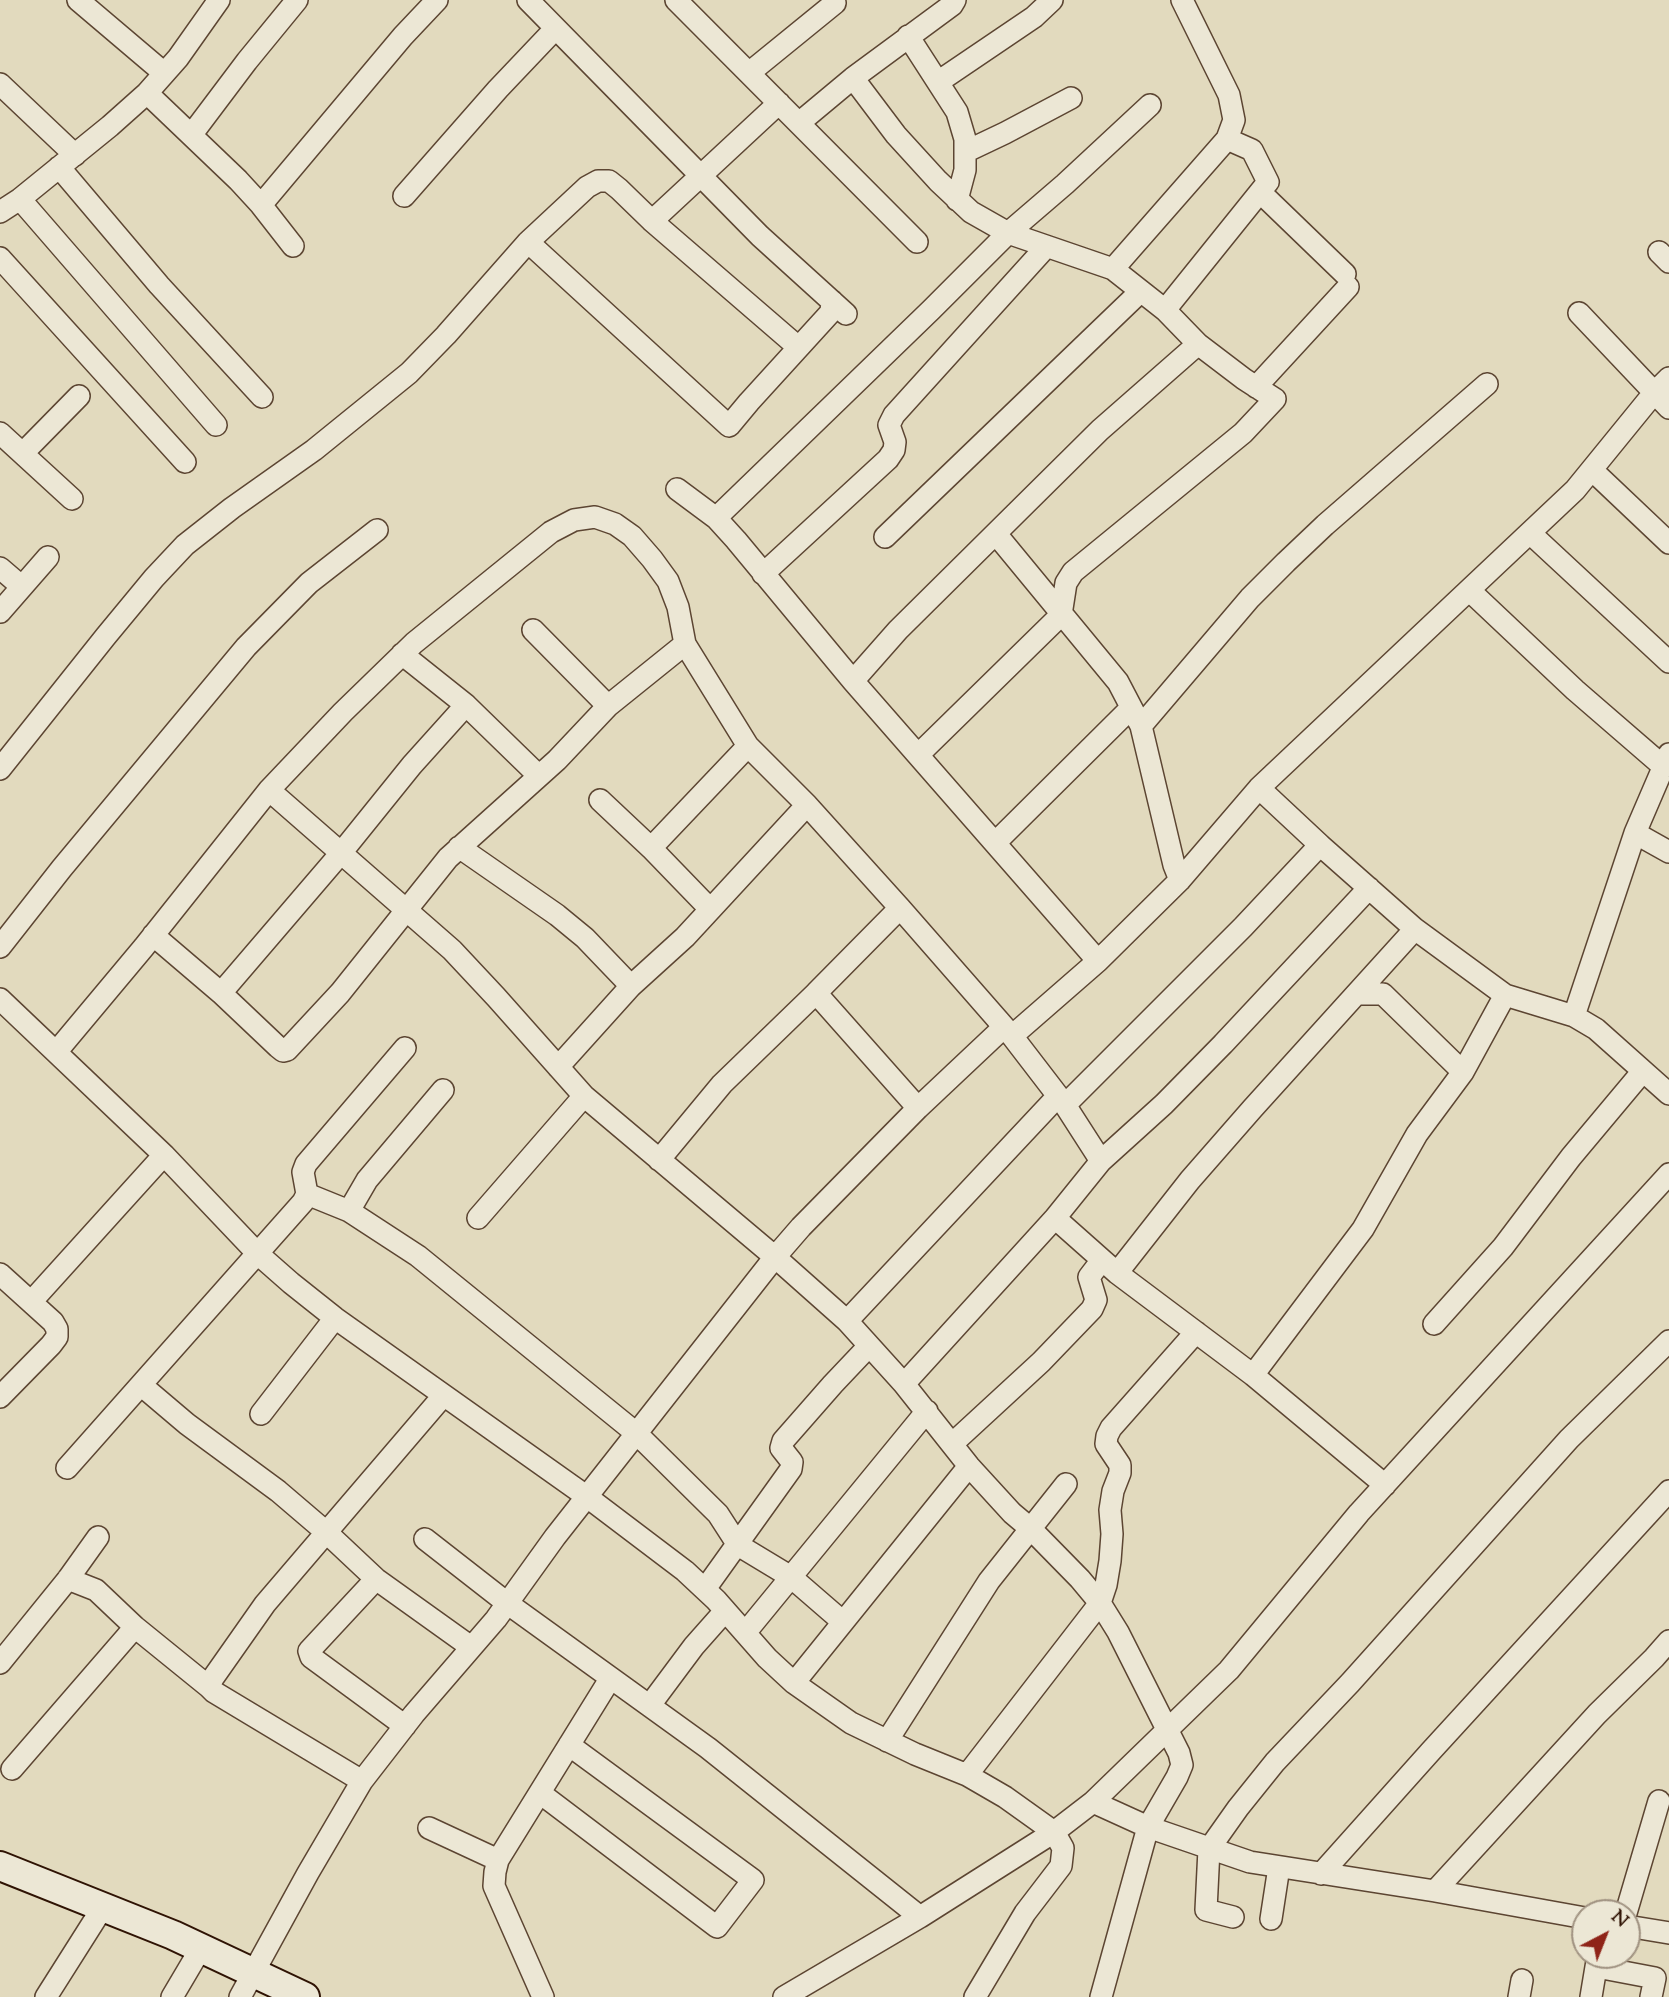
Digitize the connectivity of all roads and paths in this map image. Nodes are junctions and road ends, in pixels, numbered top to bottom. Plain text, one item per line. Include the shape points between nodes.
1 (78, 0) edge
2 (219, 0) edge
3 (297, 0) edge
4 (437, 0) edge
5 (528, 0) edge
6 (676, 0) edge
7 (955, 0) edge
8 (1052, 0) edge
9 (1186, 2) edge
10 (835, 3) dead end
11 (555, 29) junction
12 (908, 36) junction
13 (164, 73) junction
14 (750, 74) junction
15 (853, 78) junction
16 (938, 82) junction
17 (0, 84) edge
18 (146, 93) junction
19 (1070, 98) dead end
20 (779, 103) junction
21 (1150, 105) dead end
22 (799, 123) junction
23 (192, 134) junction
24 (1227, 139) junction
25 (965, 152) junction
26 (67, 161) junction
27 (700, 175) junction
28 (1260, 192) junction
29 (404, 197) dead end
30 (20, 199) junction
31 (957, 200) junction
32 (261, 205) junction
33 (0, 212) edge
34 (652, 221) junction
35 (1007, 233) junction
36 (528, 242) junction
37 (916, 242) dead end
38 (293, 247) dead end
39 (1046, 247) junction
40 (0, 258) edge
41 (1113, 269) junction
42 (1141, 291) junction
43 (1165, 310) junction
44 (1579, 313) dead end
45 (1198, 344) junction
46 (798, 347) junction
47 (1487, 384) dead end
48 (1255, 387) junction
49 (1664, 393) edge
50 (79, 396) dead end
51 (262, 397) dead end
52 (216, 425) dead end
53 (0, 433) edge
54 (23, 453) junction
55 (185, 462) dead end
56 (1592, 470) junction
57 (677, 489) dead end
58 (72, 499) dead end
59 (716, 518) junction
60 (377, 530) dead end
61 (1530, 533) junction
62 (996, 534) junction
63 (885, 537) dead end
64 (1669, 543) edge
65 (48, 556) dead end
66 (0, 568) edge
67 (763, 574) junction
68 (21, 586) junction
69 (1469, 590) junction
70 (0, 612) edge
71 (1061, 615) junction
72 (533, 630) dead end
73 (685, 644) junction
74 (402, 654) junction
75 (1669, 662) edge
76 (853, 681) junction
77 (466, 705) junction
78 (608, 706) junction
79 (1135, 717) junction
80 (748, 746) junction
81 (918, 754) junction
82 (1666, 761) edge
83 (0, 769) edge
84 (539, 776) junction
85 (1259, 788) junction
86 (269, 790) junction
87 (600, 800) dead end
88 (807, 805) junction
89 (1635, 833) junction
90 (996, 842) junction
91 (1320, 845) junction
92 (459, 847) junction
93 (651, 848) junction
94 (1669, 852) edge
95 (341, 853) junction
96 (1180, 880) junction
97 (1369, 888) junction
98 (900, 908) junction
99 (710, 909) junction
100 (405, 910) junction
101 (1415, 929) junction
102 (153, 935) junction
103 (0, 947) edge
104 (1098, 961) junction
105 (631, 986) junction
106 (222, 993) junction
107 (816, 993) junction
108 (1357, 994) junction
109 (1505, 995) junction
110 (0, 999) edge
111 (1574, 1016) junction
112 (1008, 1032) junction
113 (405, 1048) dead end
114 (57, 1051) junction
115 (558, 1067) junction
116 (1463, 1072) junction
117 (1659, 1079) edge
118 (443, 1090) dead end
119 (584, 1096) junction
120 (1062, 1100) junction
121 (918, 1108) junction
122 (164, 1155) junction
123 (659, 1160) junction
124 (1101, 1161) junction
125 (1669, 1174) edge
126 (307, 1194) junction
127 (349, 1211) junction
128 (478, 1218) dead end
129 (1055, 1218) junction
130 (258, 1254) junction
131 (775, 1257) junction
132 (1109, 1266) junction
133 (1, 1278) edge
134 (31, 1302) junction
135 (335, 1318) junction
136 (847, 1321) junction
137 (1434, 1324) dead end
138 (1196, 1332) junction
139 (1669, 1341) edge
140 (869, 1346) junction
141 (1253, 1375) junction
142 (904, 1384) junction
143 (141, 1385) junction
144 (443, 1396) junction
145 (0, 1397) edge
146 (927, 1411) junction
147 (261, 1414) dead end
148 (636, 1433) junction
149 (952, 1444) junction
150 (969, 1466) junction
151 (67, 1468) dead end
152 (1066, 1484) dead end
153 (1385, 1485) junction
154 (1669, 1491) edge
155 (586, 1496) junction
156 (1031, 1529) junction
157 (326, 1532) junction
158 (98, 1537) dead end
159 (425, 1539) dead end
160 (738, 1545) junction
161 (791, 1577) junction
162 (68, 1578) junction
163 (376, 1579) junction
164 (705, 1589) junction
165 (507, 1603) junction
166 (1100, 1603) junction
167 (725, 1611) junction
168 (843, 1622) junction
169 (135, 1627) junction
170 (745, 1633) junction
171 (1669, 1641) edge
172 (471, 1647) junction
173 (0, 1663) edge
174 (610, 1679) junction
175 (794, 1683) junction
176 (209, 1687) junction
177 (650, 1705) junction
178 (405, 1726) junction
179 (1167, 1730) junction
180 (887, 1741) junction
181 (569, 1745) junction
182 (12, 1769) dead end
183 (967, 1775) junction
184 (362, 1781) junction
185 (540, 1793) junction
186 (1659, 1801) dead end
187 (1093, 1802) junction
188 (1148, 1827) junction
189 (429, 1828) dead end
190 (1054, 1832) junction
191 (1209, 1849) junction
192 (498, 1860) junction
193 (0, 1866) edge
194 (1279, 1867) junction
195 (1321, 1874) junction
196 (1435, 1891) junction
197 (1630, 1899) edge
198 (103, 1907) junction
199 (1571, 1915) edge
200 (920, 1917) junction
201 (1233, 1917) dead end
202 (1271, 1919) dead end
203 (1641, 1928) edge
204 (1669, 1933) edge
205 (201, 1948) junction
206 (1596, 1969) edge
207 (1624, 1969) edge
208 (247, 1985) edge
209 (300, 1996) edge
210 (46, 1997) edge
211 (172, 1997) edge
212 (543, 1997) edge
213 (784, 1997) edge
214 (975, 1997) edge
215 (1101, 1997) edge
216 (1591, 1997) edge
217 (1651, 1997) edge

1 - 13 street
2 - 13 street
3 - 23 street
4 - 32 street
5 - 11 street
6 - 14 street
7 - 12 street
8 - 16 street
9 - 24 street via 1229,94 1234,120
10 - 14 street
11 - 27 street
11 - 29 street
12 - 15 street
12 - 16 street
13 - 18 street
14 - 20 street
15 - 22 street
15 - 31 street via 896,135
16 - 25 street via 957,112
17 - 26 street
18 - 23 street
18 - 26 street
19 - 25 street
20 - 22 street
20 - 27 street
21 - 35 street
22 - 37 street
23 - 32 street
24 - 28 street via 1252,150 1268,182
24 - 41 street
25 - 31 street
26 - 30 street
26 - 51 street via 159,285
27 - 34 street
27 - 46 street via 839,307
28 - 43 street
28 - 48 street via 1347,280
30 - 33 street
30 - 52 street
31 - 35 street
32 - 38 street
34 - 36 street via 609,181 598,181
34 - 46 street
35 - 39 street
35 - 59 street
36 - 46 street via 729,426
36 - 83 street via 409,373 186,545 154,578
39 - 41 street
39 - 67 street via 894,415 889,425 894,450 888,460
40 - 55 street
41 - 42 street
42 - 43 street
42 - 63 street
43 - 45 street
44 - 49 street
45 - 48 street
45 - 62 street via 1100,429
47 - 79 street via 1325,525
48 - 71 street via 1275,399 1243,433 1073,572 1066,583
49 - 56 street
50 - 54 street
53 - 54 street
54 - 58 street
56 - 61 street
56 - 64 street
57 - 59 street
59 - 67 street
60 - 103 street via 309,583 246,647
61 - 69 street
61 - 75 street
62 - 71 street
62 - 76 street
65 - 68 street
66 - 68 street
67 - 76 street
68 - 70 street
69 - 82 street via 1575,690
69 - 85 street
71 - 79 street via 1118,682
71 - 81 street
72 - 78 street
73 - 74 street via 678,607 660,570 632,536 595,517 574,520 551,532
73 - 78 street
73 - 80 street
74 - 77 street
74 - 86 street
76 - 81 street
77 - 84 street
77 - 95 street
78 - 84 street
79 - 90 street
79 - 96 street
80 - 88 street
80 - 93 street
81 - 90 street
82 - 89 street
84 - 92 street
85 - 91 street
85 - 96 street
86 - 95 street
86 - 102 street
87 - 93 street
88 - 98 street
88 - 99 street
89 - 94 street
89 - 111 street
90 - 104 street
91 - 97 street
91 - 120 street via 1234,936
92 - 100 street
92 - 105 street via 557,915
93 - 99 street
95 - 100 street
95 - 106 street
96 - 104 street
97 - 101 street
97 - 124 street via 1223,1044
98 - 107 street
98 - 112 street
99 - 105 street
100 - 106 street via 340,993 287,1050 282,1051
100 - 115 street via 452,950
101 - 108 street
101 - 109 street
102 - 106 street
102 - 114 street
104 - 112 street
105 - 115 street
107 - 121 street
107 - 123 street via 722,1084
108 - 116 street via 1384,993
108 - 132 street
109 - 111 street
109 - 116 street
110 - 114 street
111 - 117 street
112 - 120 street
112 - 121 street
113 - 126 street via 306,1164
114 - 122 street
115 - 119 street
116 - 141 street via 1417,1134 1363,1229
117 - 137 street via 1571,1157 1503,1247
118 - 127 street via 367,1180
119 - 123 street
119 - 128 street
120 - 124 street
120 - 136 street
121 - 131 street
122 - 130 street
122 - 134 street
123 - 131 street
124 - 129 street
125 - 153 street
126 - 127 street
126 - 130 street
127 - 148 street via 418,1256
129 - 132 street
129 - 142 street
130 - 135 street
130 - 143 street
131 - 136 street
131 - 148 street
132 - 138 street
132 - 149 street via 1089,1277 1096,1300 1092,1309
133 - 134 street
134 - 145 street via 53,1322 57,1337
135 - 144 street
135 - 147 street
136 - 140 street
138 - 141 street
138 - 166 street via 1107,1436 1106,1444 1120,1473 1110,1510 1110,1561
139 - 191 street via 1569,1439 1275,1762
140 - 142 street
140 - 160 street via 783,1441 781,1448 792,1462 791,1469
141 - 153 street
142 - 146 street
143 - 151 street
143 - 157 street
144 - 155 street
144 - 157 street
146 - 149 street
146 - 161 street
148 - 155 street
148 - 160 street via 718,1514
149 - 150 street
150 - 156 street
150 - 168 street
152 - 156 street
153 - 179 street via 1229,1670
154 - 195 street
155 - 164 street
155 - 165 street
156 - 166 street
156 - 180 street via 989,1581
157 - 163 street
157 - 176 street via 265,1604
158 - 162 street
159 - 165 street
160 - 161 street
160 - 164 street
161 - 168 street
161 - 170 street
162 - 169 street via 96,1591
162 - 173 street
163 - 172 street
163 - 178 street via 309,1651
164 - 167 street
165 - 172 street
165 - 174 street
166 - 179 street
166 - 183 street
167 - 170 street
167 - 177 street
168 - 175 street
169 - 176 street
169 - 182 street
170 - 175 street
171 - 196 street
172 - 178 street
174 - 177 street
174 - 181 street
175 - 180 street via 851,1723
176 - 184 street
177 - 200 street
178 - 184 street
179 - 187 street
179 - 188 street via 1182,1765
180 - 183 street
181 - 185 street
181 - 185 street via 753,1880 718,1927
183 - 190 street
184 - 208 street
185 - 192 street
186 - 197 street
187 - 188 street
187 - 190 street
188 - 191 street
188 - 215 street
189 - 192 street
190 - 200 street
190 - 214 street via 1063,1848 1061,1866 1025,1913
191 - 194 street
191 - 201 street via 1206,1910
192 - 212 street via 495,1886
193 - 198 street
194 - 195 street
194 - 202 street
195 - 196 street
196 - 199 street
198 - 205 street
198 - 210 street
200 - 213 street
203 - 204 street
205 - 208 street
205 - 211 street
206 - 216 street
207 - 217 street via 1655,1978
208 - 209 street

